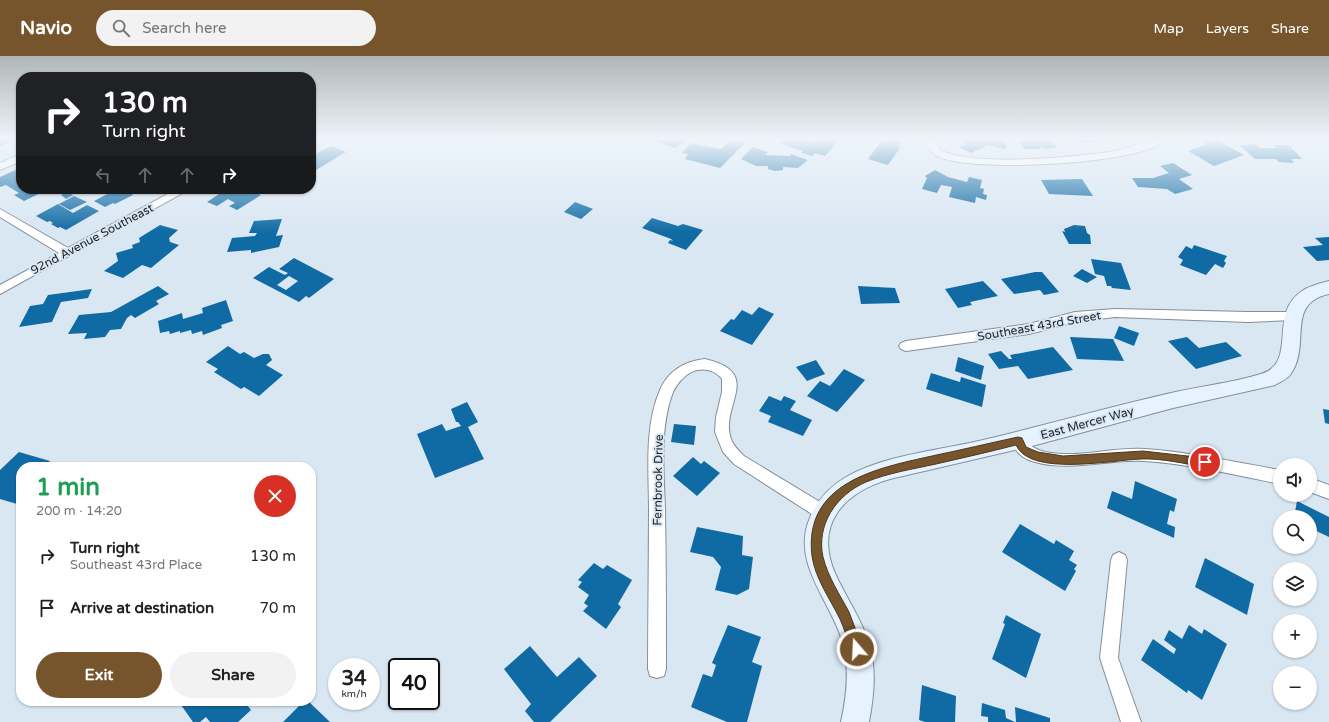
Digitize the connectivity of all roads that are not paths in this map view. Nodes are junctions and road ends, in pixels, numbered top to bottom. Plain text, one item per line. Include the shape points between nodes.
1 (176, 194) edge
2 (0, 212) edge
3 (66, 252) junction
4 (1329, 287) edge
5 (0, 290) edge
6 (1292, 316) junction
7 (906, 346) dead end
8 (1018, 441) junction
9 (1273, 476) edge
10 (1317, 488) edge
11 (1329, 492) edge
12 (824, 513) junction
13 (1119, 560) dead end
14 (657, 669) dead end
15 (855, 722) edge
16 (1132, 722) edge

1 - 3 street, 92nd Avenue Southeast
2 - 3 street
3 - 5 street, 92nd Avenue Southeast
4 - 6 street via 1305,296 1297,304
6 - 7 street, Southeast 43rd Street via 1152,313 1075,317 1029,329
6 - 8 street, East Mercer Way via 1290,356 1287,366 1278,376 1172,400
8 - 9 street via 1023,450 1036,456 1063,460 1143,455 1191,460
8 - 12 street, East Mercer Way via 862,479 846,488
10 - 11 street
12 - 14 street, Fernbrook Drive via 739,460 728,448 721,422 730,387 730,379 724,372 706,365 691,366 678,374 664,398 657,443
12 - 15 street, East Mercer Way via 818,527 818,557 855,639 860,658 860,687
13 - 16 street via 1109,658

